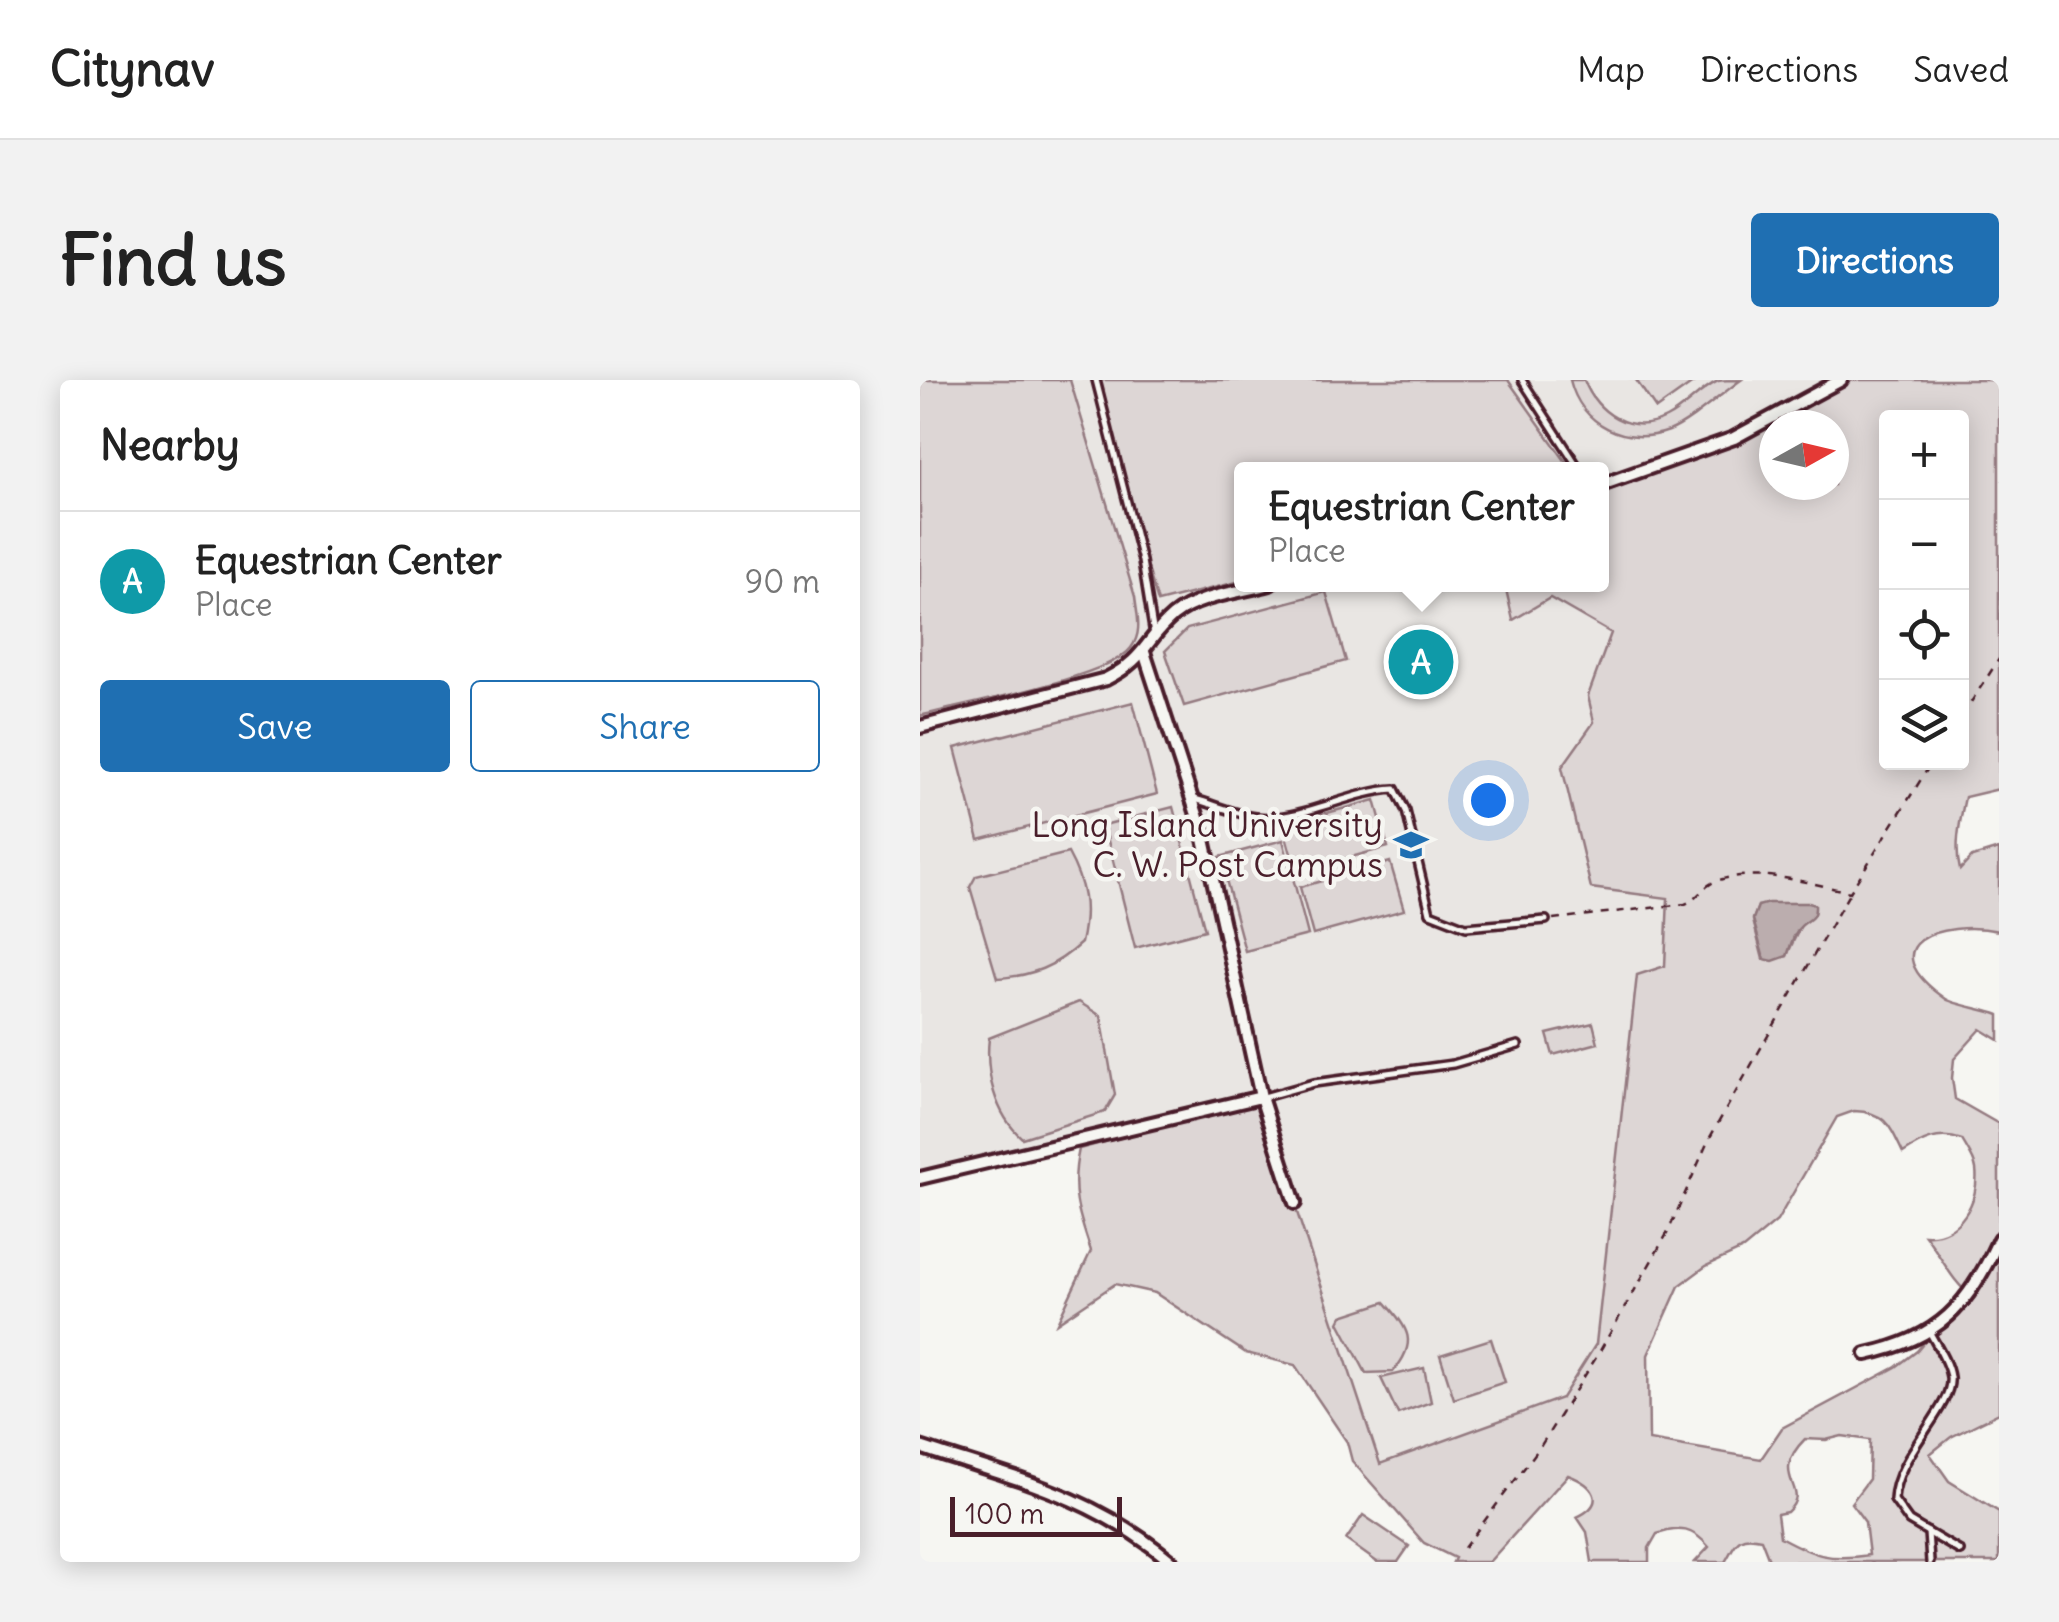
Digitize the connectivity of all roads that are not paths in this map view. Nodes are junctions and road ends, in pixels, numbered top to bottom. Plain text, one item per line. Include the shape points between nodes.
1 (1096, 380) edge
2 (1522, 380) edge
3 (1841, 380) edge
4 (1575, 462) edge
5 (1609, 482) edge
6 (1240, 592) edge
7 (1154, 638) junction
8 (1144, 652) junction
9 (920, 726) edge
10 (1192, 798) junction
11 (1546, 920) road end
12 (1518, 1045) dead end
13 (1261, 1098) junction
14 (920, 1178) edge
15 (1295, 1203) dead end
16 (1999, 1239) edge
17 (1929, 1330) junction
18 (1866, 1354) dead end
19 (920, 1447) edge
20 (1928, 1532) junction
21 (1960, 1552) dead end
22 (1172, 1562) edge
23 (1930, 1562) edge

1 - 7 lane via 1142,561
2 - 4 lane
3 - 5 street via 1734,438
6 - 7 street via 1192,605
7 - 8 street
8 - 9 street via 1106,679
8 - 10 street
10 - 11 lane via 1257,818 1396,790 1430,913 1466,927
10 - 13 street
12 - 13 lane via 1453,1064 1314,1082
13 - 14 street
13 - 15 street
16 - 17 street via 1973,1291
17 - 18 street
17 - 20 lane via 1950,1389 1900,1470 1894,1500 1902,1515
19 - 22 street via 1100,1511
20 - 21 lane
20 - 23 lane

